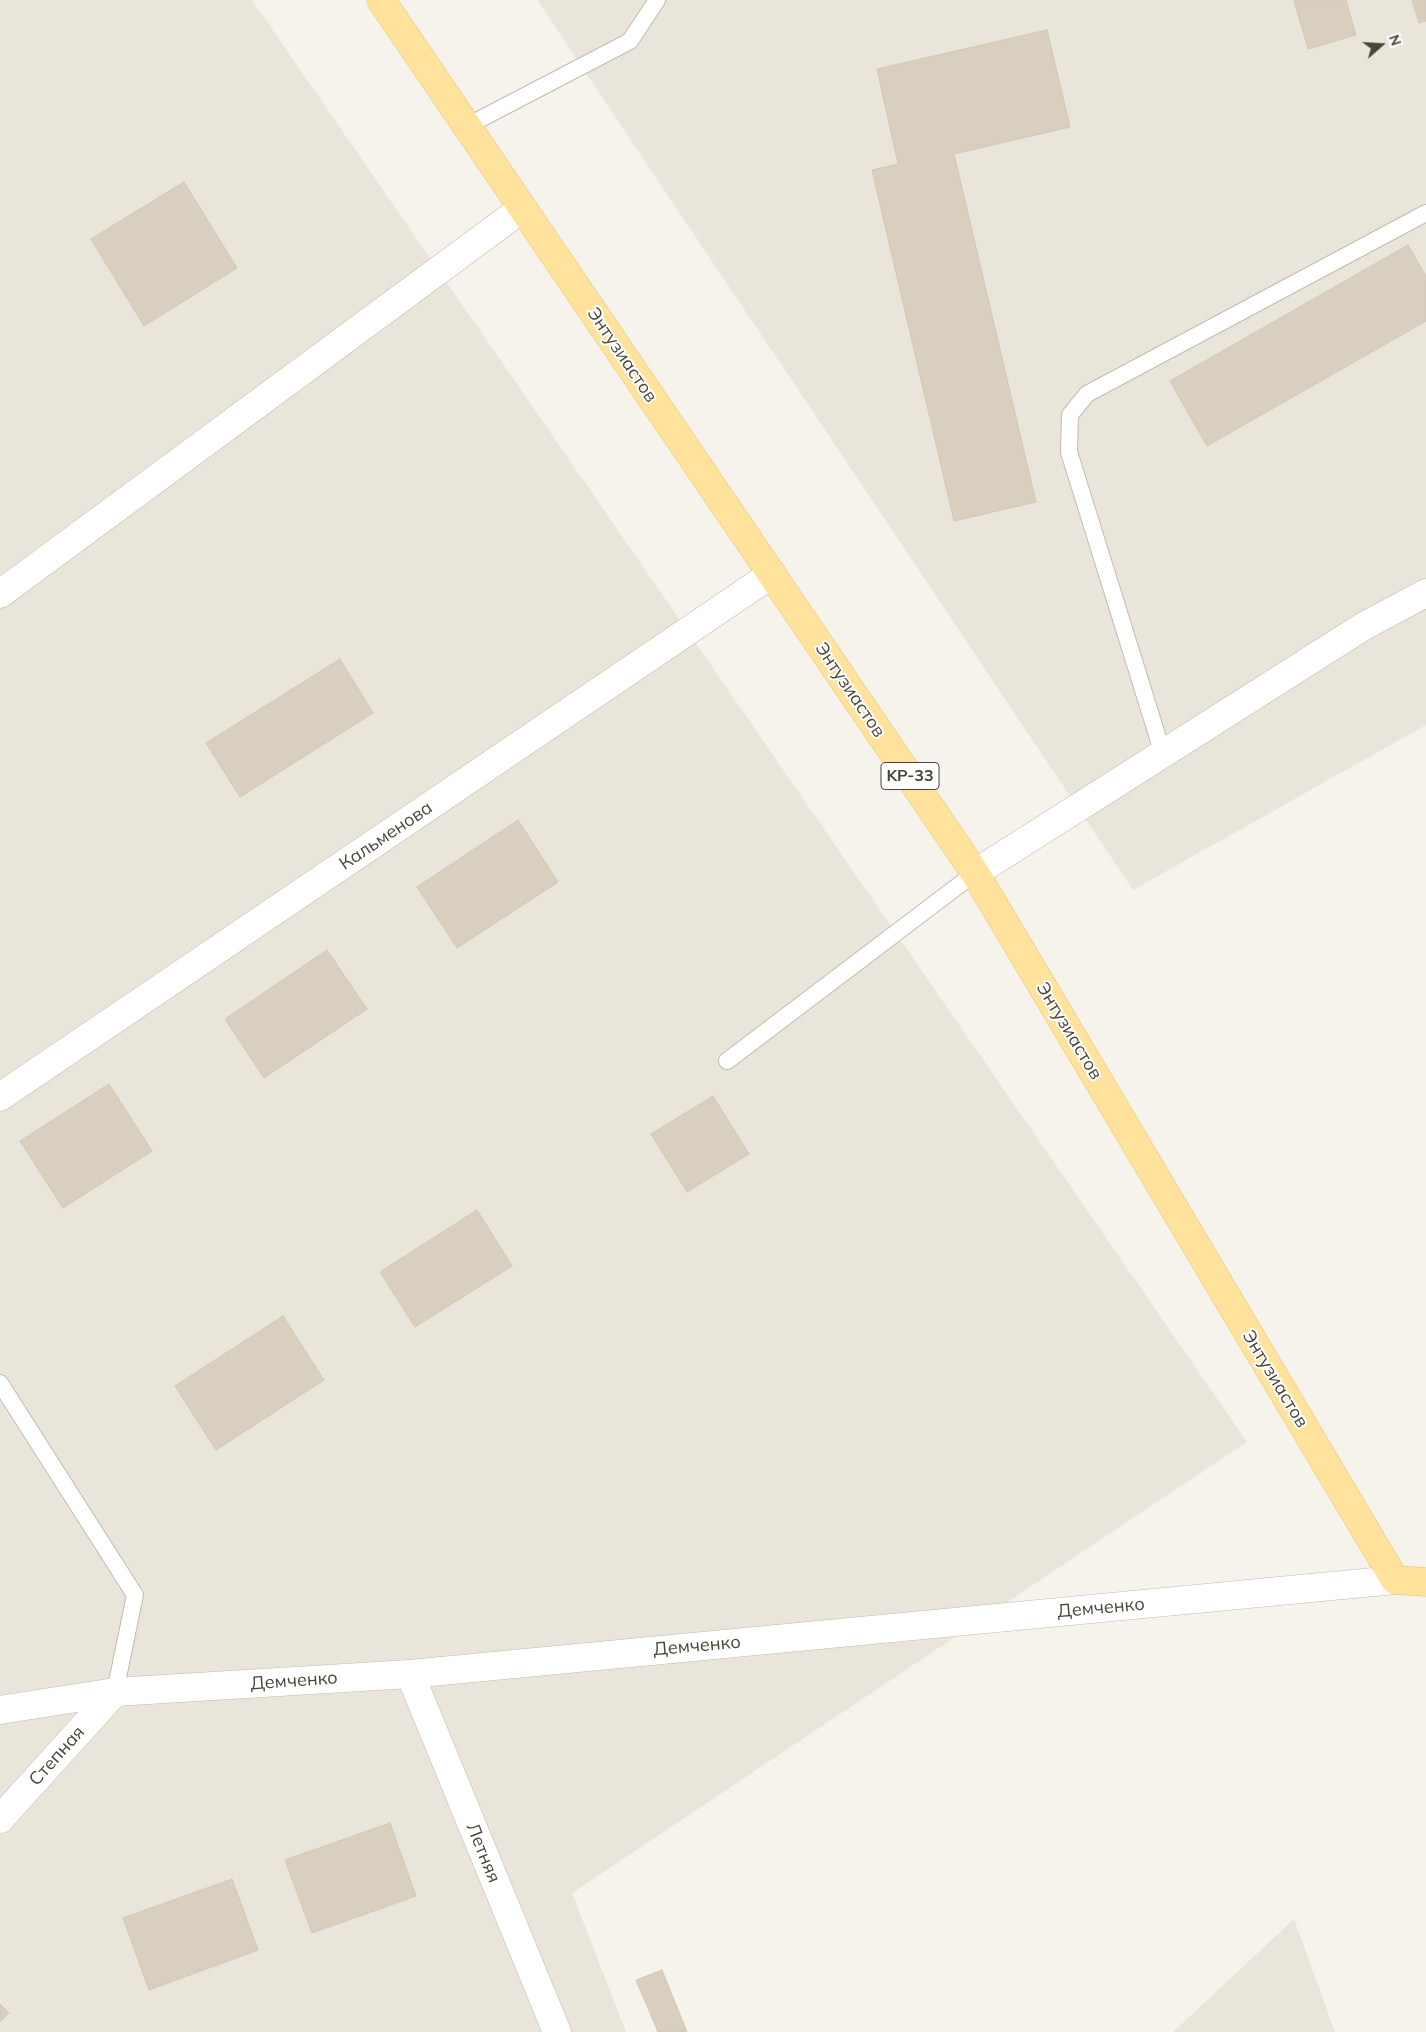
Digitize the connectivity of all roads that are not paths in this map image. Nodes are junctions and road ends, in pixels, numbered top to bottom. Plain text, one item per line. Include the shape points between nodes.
1 (381, 0) edge
2 (657, 0) edge
3 (467, 126) junction
4 (522, 208) junction
5 (1426, 213) edge
6 (772, 574) junction
7 (1426, 593) edge
8 (0, 594) edge
9 (1163, 754) junction
10 (975, 873) junction
11 (727, 1061) dead end
12 (0, 1097) edge
13 (0, 1383) edge
14 (1395, 1580) junction
15 (1426, 1582) edge
16 (410, 1674) junction
17 (115, 1692) junction
18 (0, 1710) edge
19 (0, 1819) edge
20 (557, 2032) edge

1 - 3 main road, Энтузиастов / KP-33
2 - 3 lane via 630,41
3 - 4 main road, Энтузиастов / KP-33
4 - 6 main road, Энтузиастов / KP-33
4 - 8 street
5 - 9 lane via 1087,394 1070,415 1069,452
6 - 10 main road, Энтузиастов / KP-33
6 - 12 street, Кальменова
7 - 9 street via 1364,626
9 - 10 street
10 - 11 lane
10 - 14 main road, Энтузиастов / KP-33
13 - 17 lane via 134,1595
14 - 15 main road
14 - 16 street, Демченко
16 - 17 street, Демченко
16 - 20 street, Летняя
17 - 18 street, Демченко
17 - 19 street, Степная

